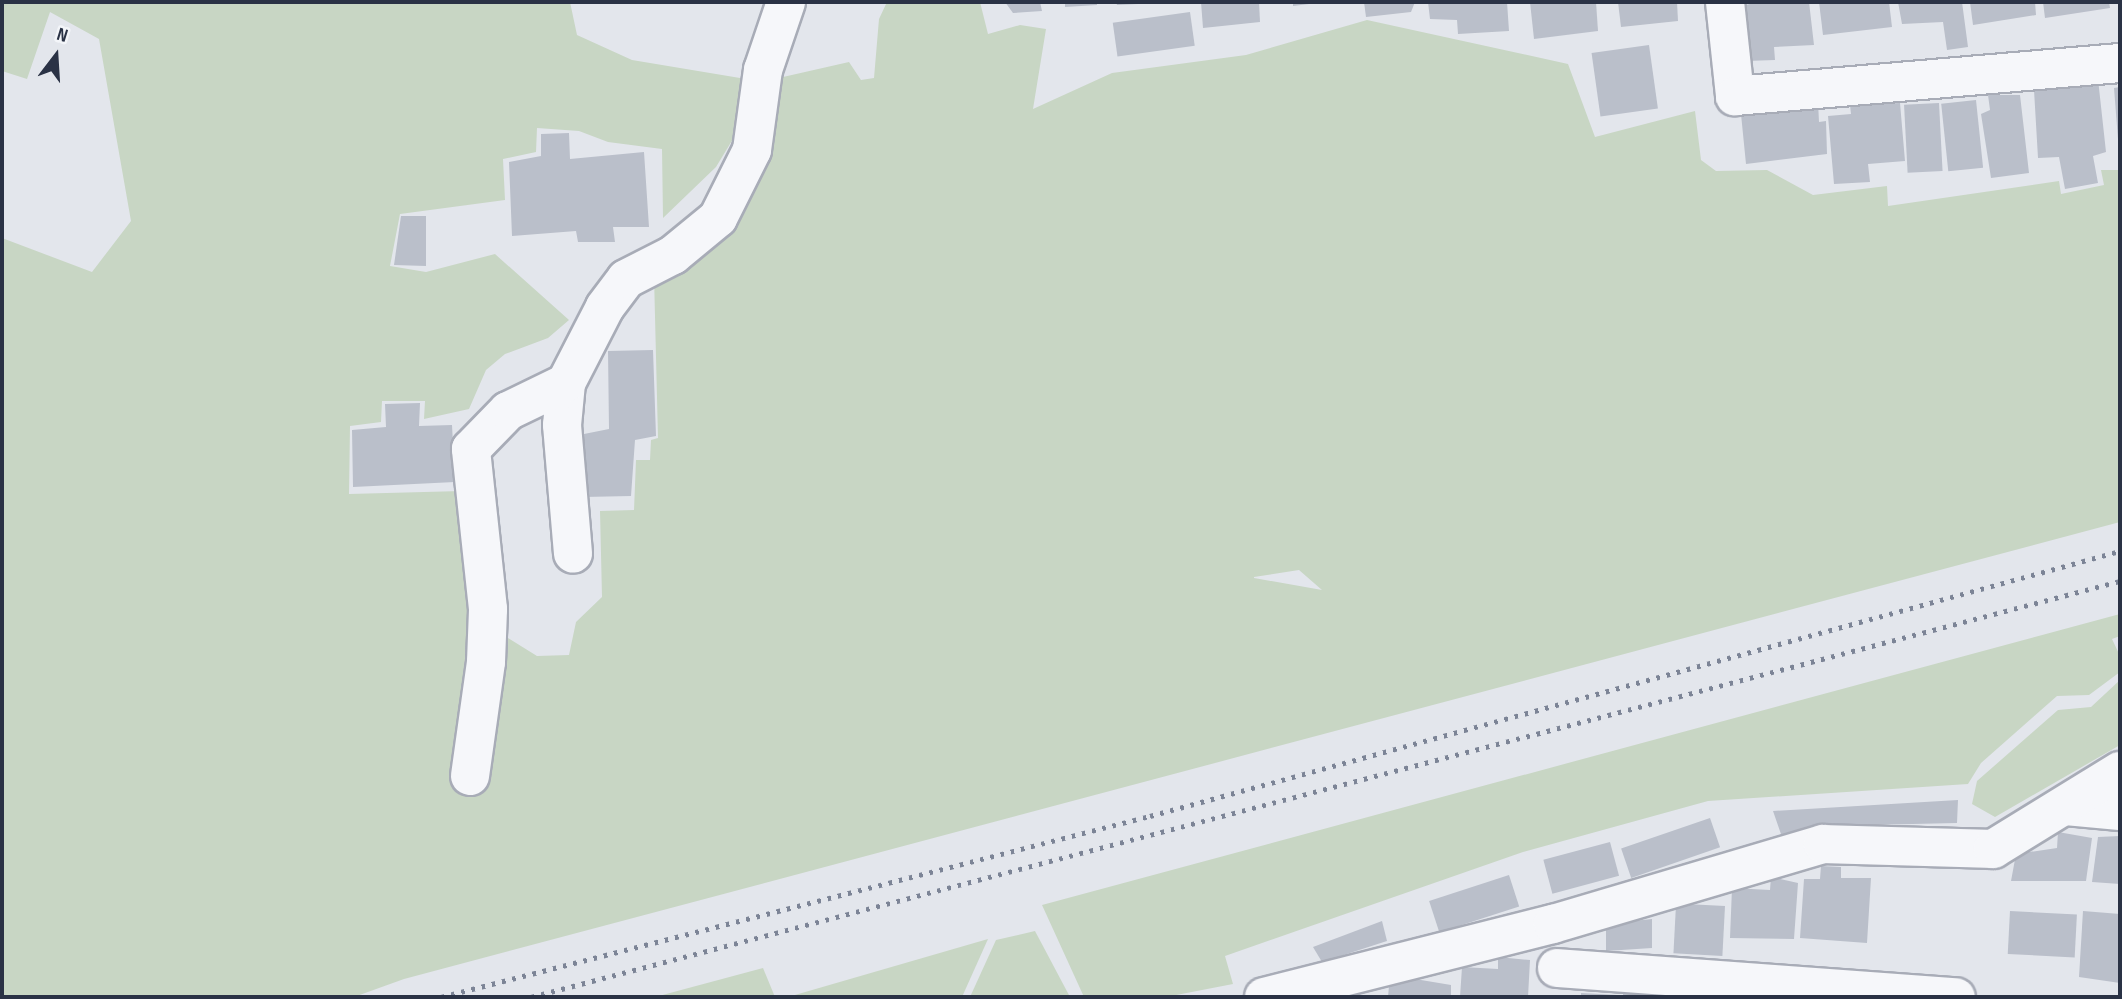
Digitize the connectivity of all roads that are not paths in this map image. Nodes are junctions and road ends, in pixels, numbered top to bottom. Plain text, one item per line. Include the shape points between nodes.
1 (786, 2) edge
2 (1725, 2) edge
3 (2120, 64) edge
4 (566, 383) junction
5 (573, 554) dead end
6 (2120, 771) edge
7 (470, 776) dead end
8 (2066, 806) junction
9 (2120, 811) edge
10 (1553, 924) junction
11 (1555, 982) edge
12 (1264, 997) edge
13 (1956, 997) edge

1 - 4 street via 764,70 752,149 718,218 673,255 626,279 605,307
2 - 3 street via 1735,96
4 - 5 street via 562,425
4 - 7 street via 508,411 471,449 488,609 486,662
6 - 8 street
8 - 9 street
8 - 10 street via 1993,849 1823,844
10 - 11 street
10 - 12 street
11 - 13 street

